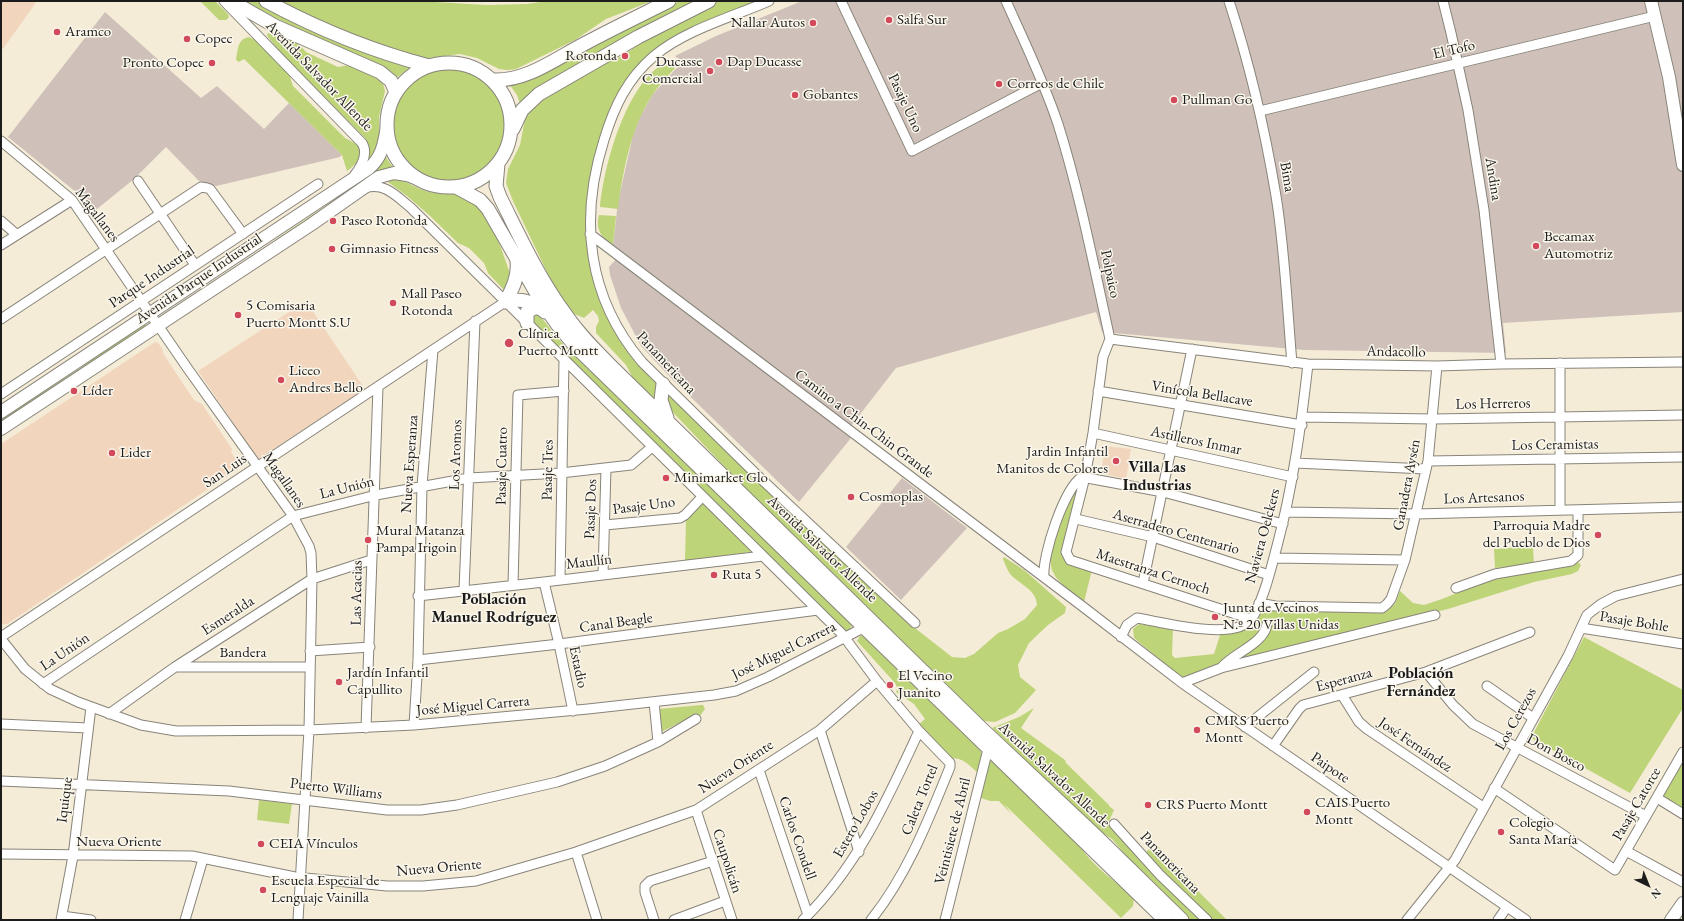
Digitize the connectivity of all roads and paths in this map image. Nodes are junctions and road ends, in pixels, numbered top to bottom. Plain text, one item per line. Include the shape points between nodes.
1 (224, 1) edge
2 (231, 1) edge
3 (266, 1) edge
4 (669, 1) edge
5 (708, 1) edge
6 (769, 1) edge
7 (841, 1) edge
8 (1006, 1) edge
9 (1229, 1) edge
10 (1443, 1) edge
11 (1651, 1) edge
12 (1655, 16) junction
13 (1458, 63) junction
14 (428, 66) junction
15 (494, 80) junction
16 (1042, 83) junction
17 (396, 92) junction
18 (1260, 111) junction
19 (387, 126) junction
20 (511, 135) junction
21 (1, 140) edge
22 (498, 164) junction
23 (1683, 165) edge
24 (420, 180) junction
25 (351, 181) junction
26 (138, 182) dead end
27 (318, 184) dead end
28 (456, 187) junction
29 (359, 190) junction
30 (72, 200) junction
31 (160, 214) junction
32 (1, 221) edge
33 (276, 230) junction
34 (243, 234) junction
35 (590, 234) junction
36 (17, 235) junction
37 (260, 242) junction
38 (1, 245) edge
39 (106, 249) junction
40 (272, 250) junction
41 (516, 259) junction
42 (195, 265) junction
43 (141, 301) junction
44 (505, 302) junction
45 (540, 308) junction
46 (150, 314) junction
47 (1, 319) edge
48 (475, 321) junction
49 (527, 323) junction
50 (556, 324) junction
51 (158, 326) junction
52 (1110, 339) junction
53 (1192, 349) junction
54 (433, 350) junction
55 (564, 360) junction
56 (1292, 362) junction
57 (1683, 362) edge
58 (1560, 363) junction
59 (1308, 364) junction
60 (1501, 364) junction
61 (1438, 366) junction
62 (663, 384) junction
63 (378, 387) junction
64 (564, 391) junction
65 (1098, 391) junction
66 (1, 394) edge
67 (1181, 405) junction
68 (1, 412) edge
69 (1683, 415) edge
70 (1560, 417) junction
71 (1433, 419) junction
72 (1302, 421) junction
73 (669, 422) junction
74 (1, 429) edge
75 (1093, 433) junction
76 (652, 446) junction
77 (1171, 450) junction
78 (1683, 457) edge
79 (1560, 459) junction
80 (1295, 463) junction
81 (1427, 465) junction
82 (258, 467) junction
83 (606, 468) junction
84 (562, 473) junction
85 (516, 476) junction
86 (1293, 476) junction
87 (1085, 477) junction
88 (469, 478) junction
89 (422, 486) junction
90 (1163, 492) junction
91 (376, 495) junction
92 (702, 497) junction
93 (1683, 507) edge
94 (1560, 510) junction
95 (1578, 510) junction
96 (1286, 512) junction
97 (1416, 514) junction
98 (293, 516) junction
99 (1076, 519) junction
100 (1283, 524) junction
101 (605, 525) junction
102 (1153, 537) junction
103 (763, 556) junction
104 (1274, 558) junction
105 (371, 560) junction
106 (1405, 560) junction
107 (603, 575) junction
108 (1269, 575) junction
109 (1044, 577) junction
110 (312, 579) junction
111 (1683, 579) edge
112 (560, 580) junction
113 (544, 582) junction
114 (1143, 583) junction
115 (513, 585) junction
116 (1456, 588) dead end
117 (464, 590) junction
118 (418, 596) junction
119 (1259, 603) junction
120 (818, 610) junction
121 (1435, 615) dead end
122 (1251, 619) junction
123 (915, 623) dead end
124 (1268, 624) dead end
125 (863, 628) junction
126 (1581, 628) junction
127 (1530, 632) dead end
128 (1121, 637) junction
129 (1, 638) edge
130 (845, 638) junction
131 (559, 644) junction
132 (1683, 644) edge
133 (370, 647) junction
134 (310, 651) junction
135 (418, 660) junction
136 (175, 667) junction
137 (310, 667) junction
138 (1221, 668) junction
139 (1314, 672) dead end
140 (1426, 672) junction
141 (877, 681) junction
142 (1182, 683) junction
143 (43, 684) junction
144 (1487, 686) dead end
145 (1342, 694) junction
146 (654, 702) junction
147 (91, 708) junction
148 (573, 711) junction
149 (110, 714) junction
150 (1533, 718) junction
151 (696, 719) dead end
152 (1, 724) edge
153 (414, 725) junction
154 (1245, 727) junction
155 (88, 728) junction
156 (366, 728) junction
157 (309, 730) junction
158 (820, 730) junction
159 (919, 731) junction
160 (658, 742) junction
161 (1273, 746) junction
162 (1517, 748) junction
163 (988, 749) junction
164 (1683, 752) edge
165 (759, 770) junction
166 (1, 781) edge
167 (81, 784) junction
168 (1494, 788) junction
169 (1657, 798) junction
170 (304, 799) junction
171 (1483, 807) junction
172 (696, 810) junction
173 (1683, 814) edge
174 (1646, 816) junction
175 (1114, 824) dead end
176 (1626, 851) junction
177 (576, 852) junction
178 (858, 852) junction
179 (1, 854) edge
180 (73, 856) junction
181 (203, 859) junction
182 (713, 861) junction
183 (1448, 867) junction
184 (300, 877) junction
185 (1683, 882) edge
186 (726, 901) junction
187 (1683, 903) edge
188 (1507, 907) junction
189 (61, 918) edge
190 (805, 918) edge
191 (91, 920) edge
192 (185, 920) edge
193 (298, 920) edge
194 (597, 920) edge
195 (654, 920) edge
196 (674, 920) edge
197 (732, 920) edge
198 (871, 920) edge
199 (945, 920) edge
200 (1165, 920) edge
201 (1182, 920) edge
202 (1207, 920) edge
203 (1407, 920) edge
204 (1498, 920) edge
205 (1526, 920) edge
206 (1671, 920) edge

1 - 25 street, Avenida Salvador Allende via 362,143 364,157
2 - 17 highway, Avenida Salvador Allende via 275,26 380,72 391,80
3 - 14 highway, Avenida Salvador Allende via 331,33 392,56
4 - 15 highway via 523,76 512,80
5 - 20 highway via 638,37 539,94 522,110
6 - 35 street, Panamericana via 675,42 655,55 630,82 614,109 596,165 590,201
7 - 16 street, Pasaje Uno via 912,151
8 - 16 street, Polpaico
9 - 18 street, Bima
10 - 13 street, Andina
11 - 12 main road
12 - 13 street, El Tofo
12 - 23 main road via 1669,77
13 - 18 street, El Tofo
13 - 60 street, Andina via 1484,210
14 - 15 highway via 440,63 463,64 485,73
14 - 17 highway via 416,72
15 - 20 highway via 509,105
16 - 52 street, Polpaico via 1058,124 1086,226
17 - 19 highway via 391,103
18 - 56 street, Bima via 1281,231
19 - 24 highway via 389,142 395,157 408,172
19 - 25 main road, Avenida Parque Industrial via 377,160
20 - 22 highway
21 - 30 street, Magallanes
22 - 28 highway via 479,180
22 - 73 highway, Avenida Salvador Allende via 496,186 500,197 554,298 583,336
24 - 28 highway via 437,186
24 - 29 main road, Avenida Parque Industrial via 394,173 379,177
25 - 33 main road, Avenida Parque Industrial
26 - 31 street
27 - 34 street, Parque Industrial
28 - 41 highway, Avenida Salvador Allende via 484,203
29 - 40 main road, Avenida Parque Industrial
29 - 44 street via 372,186 388,189
30 - 36 street
30 - 39 street, Magallanes
31 - 34 street via 201,187 207,188
31 - 39 street
31 - 42 street
32 - 36 street
33 - 37 main road, Avenida Parque Industrial
33 - 40 main road via 272,239
34 - 42 street, Parque Industrial
35 - 62 street, Panamericana via 597,277 613,321 635,354
35 - 109 street, Camino a Chin-Chin Grande
36 - 38 street
37 - 40 main road
37 - 46 main road, Avenida Parque Industrial
39 - 43 street, Magallanes
39 - 47 street
40 - 51 main road, Avenida Parque Industrial
41 - 44 highway via 516,281
41 - 50 highway, Avenida Salvador Allende
42 - 43 street, Parque Industrial
43 - 46 street, Magallanes
43 - 66 street, Parque Industrial
44 - 45 highway via 525,300
44 - 48 street, San Luis
44 - 49 street
45 - 49 highway via 527,312
45 - 50 highway
46 - 51 street, Magallanes
46 - 68 main road, Avenida Parque Industrial
48 - 54 street, San Luis
48 - 88 street, Los Aromos
49 - 55 street
50 - 125 highway, Avenida Salvador Allende
51 - 74 main road, Avenida Parque Industrial
51 - 82 street, Magallanes
52 - 53 street, Andacollo
52 - 65 street via 1103,357
53 - 56 street, Andacollo
53 - 67 street
54 - 63 street, San Luis
54 - 89 street, Nueva Esperanza
55 - 64 street, Pasaje Tres
55 - 76 street
56 - 59 street, Andacollo
57 - 58 street, Andacollo
58 - 60 street, Andacollo
58 - 70 street
59 - 61 street, Andacollo
59 - 72 street, Naviera Oelckers
60 - 61 street, Andacollo
61 - 71 street, Ganadera Aysén
62 - 73 highway via 662,406
62 - 123 street, Panamericana
63 - 82 street, San Luis
63 - 91 street, Las Acacias
64 - 84 street, Pasaje Tres
64 - 85 street, Pasaje Cuatro via 518,394
65 - 67 street, Vinícola Bellacave
65 - 75 street
67 - 72 street, Vinícola Bellacave
67 - 77 street
69 - 70 street, Los Herreros
70 - 71 street, Los Herreros
70 - 79 street
71 - 72 street, Los Herreros
71 - 81 street, Ganadera Aysén
72 - 80 street, Naviera Oelckers
73 - 201 highway, Avenida Salvador Allende via 981,728
75 - 77 street, Astilleros Inmar
75 - 87 street
76 - 83 street, La Unión via 631,465
76 - 92 street
77 - 86 street, Astilleros Inmar
77 - 90 street
78 - 79 street, Los Ceramistas
79 - 81 street, Los Ceramistas
79 - 94 street
80 - 81 street, Los Ceramistas
80 - 86 street, Naviera Oelckers
81 - 97 street, Ganadera Aysén
82 - 98 street, Magallanes
82 - 129 street, San Luis
83 - 84 street, La Unión
83 - 101 street, Pasaje Dos
84 - 85 street, La Unión
84 - 112 street, Pasaje Tres
85 - 88 street, La Unión
85 - 115 street, Pasaje Cuatro
86 - 96 street, Naviera Oelckers
87 - 90 street
87 - 99 street
87 - 109 street via 1078,480 1071,490 1057,521 1045,558
88 - 89 street, La Unión
88 - 117 street, Los Aromos
89 - 91 street, La Unión
89 - 118 street, Nueva Esperanza
90 - 100 street
90 - 102 street
91 - 98 street, La Unión
91 - 105 street, Las Acacias
92 - 101 street, Pasaje Uno via 680,518
92 - 103 street
93 - 95 street, Los Artesanos
94 - 95 street, Los Artesanos
94 - 97 street, Los Artesanos
95 - 116 street via 1576,559 1495,574
96 - 97 street, Los Artesanos
96 - 100 street, Naviera Oelckers
97 - 106 street, Ganadera Aysén
98 - 110 street, Magallanes via 311,553
98 - 143 street, La Unión
99 - 102 street, Aserradero Centenario
99 - 114 street, Maestranza Cernoch via 1066,552 1070,560
100 - 104 street, Naviera Oelckers
101 - 107 street, Pasaje Dos
102 - 108 street, Aserradero Centenario
102 - 114 street
103 - 107 street, Maullín
103 - 120 street
104 - 106 street
104 - 108 street, Naviera Oelckers
105 - 110 street, Esmeralda
105 - 133 street, Las Acacias
106 - 119 street, Ganadera Aysén via 1392,599 1382,608 1275,606
107 - 112 street, Maullín
108 - 119 street, Naviera Oelckers
109 - 128 street, Camino a Chin-Chin Grande
110 - 134 street, Magallanes
110 - 136 street, Esmeralda
111 - 126 street, Los Cerezos via 1616,596 1587,614
112 - 113 street, Maullín
113 - 115 street, Maullín
113 - 131 street, Estadio
114 - 122 street, Maestranza Cernoch
115 - 117 street, Maullín
117 - 118 street, Maullín
118 - 135 street, Nueva Esperanza
119 - 122 street, Naviera Oelckers
120 - 130 street
120 - 131 street, Canal Beagle
121 - 138 street
122 - 128 street via 1238,627 1205,629 1137,618 1127,625
124 - 138 street via 1263,635
125 - 130 street, José Miguel Carrera
125 - 163 highway, Avenida Salvador Allende
126 - 132 street, Pasaje Bohle
126 - 150 street, Los Cerezos
127 - 140 street, Esperanza
128 - 142 street, Paipote
129 - 143 street, José Miguel Carrera via 20,662
130 - 141 street
130 - 146 street, José Miguel Carrera via 736,691
131 - 135 street, Canal Beagle
131 - 148 street, Estadio
133 - 134 street
133 - 156 street, Las Acacias
134 - 137 street, Magallanes
135 - 153 street, Nueva Esperanza
136 - 137 street, Bandera
136 - 149 street, Esmeralda
137 - 157 street, Magallanes
138 - 142 street
139 - 154 street
140 - 145 street, Esperanza
140 - 162 street, Don Bosco via 1466,719
141 - 158 street, Nueva Oriente
141 - 159 street, Caleta Tortel
142 - 154 street, Paipote
143 - 147 street, José Miguel Carrera
144 - 150 street
145 - 161 street, Esperanza via 1303,705
145 - 171 street, José Fernández via 1359,722 1367,729
146 - 148 street, José Miguel Carrera
146 - 160 street
147 - 149 street, José Miguel Carrera
147 - 155 street, Iquique
148 - 153 street, José Miguel Carrera
149 - 157 street, José Miguel Carrera via 141,725 176,731
150 - 162 street, Los Cerezos
151 - 160 street, Puerto Williams
152 - 155 street
153 - 156 street, José Miguel Carrera
154 - 161 street, Paipote
155 - 167 street, Iquique
156 - 157 street, José Miguel Carrera
157 - 170 street, Magallanes
158 - 165 street, Nueva Oriente
158 - 178 street
159 - 178 street, Estero Lobos via 890,793
159 - 198 street, Caleta Tortel via 946,758 950,767 917,846
160 - 170 street, Puerto Williams via 605,766 557,782 438,808 387,810
161 - 183 street, Paipote
162 - 168 street, Los Cerezos
162 - 174 street, Don Bosco
163 - 199 street, Veintisiete de Abril
163 - 200 highway, Avenida Salvador Allende
164 - 169 street, Pasaje Catorce
165 - 172 street, Nueva Oriente
165 - 190 street, Carlos Condell
166 - 167 street, Puerto Williams
167 - 170 street, Puerto Williams via 229,791
167 - 180 street, Iquique
168 - 171 street, Los Cerezos
168 - 176 street, Pasaje Catorce via 1615,870
169 - 173 street
169 - 174 street, Pasaje Catorce
170 - 184 street, Magallanes
171 - 183 street, Los Cerezos via 1455,860
172 - 177 street, Nueva Oriente
172 - 182 street, Caupolicán
174 - 176 street, Pasaje Catorce
175 - 202 street, Panamericana via 1160,875
176 - 185 street
177 - 184 street, Nueva Oriente via 476,881 423,886 387,886
177 - 194 street
178 - 190 street, Estero Lobos
179 - 180 street, Nueva Oriente
180 - 181 street, Nueva Oriente via 180,855
180 - 189 street, Iquique
181 - 184 street, Nueva Oriente
181 - 192 street
182 - 186 street, Caupolicán
182 - 195 street via 650,882 645,886 644,892
183 - 188 street, Paipote
183 - 203 street, Los Cerezos
184 - 193 street, Magallanes
186 - 196 street
186 - 197 street, Caupolicán
187 - 206 main road
188 - 204 street
188 - 205 street, Paipote
189 - 191 street

